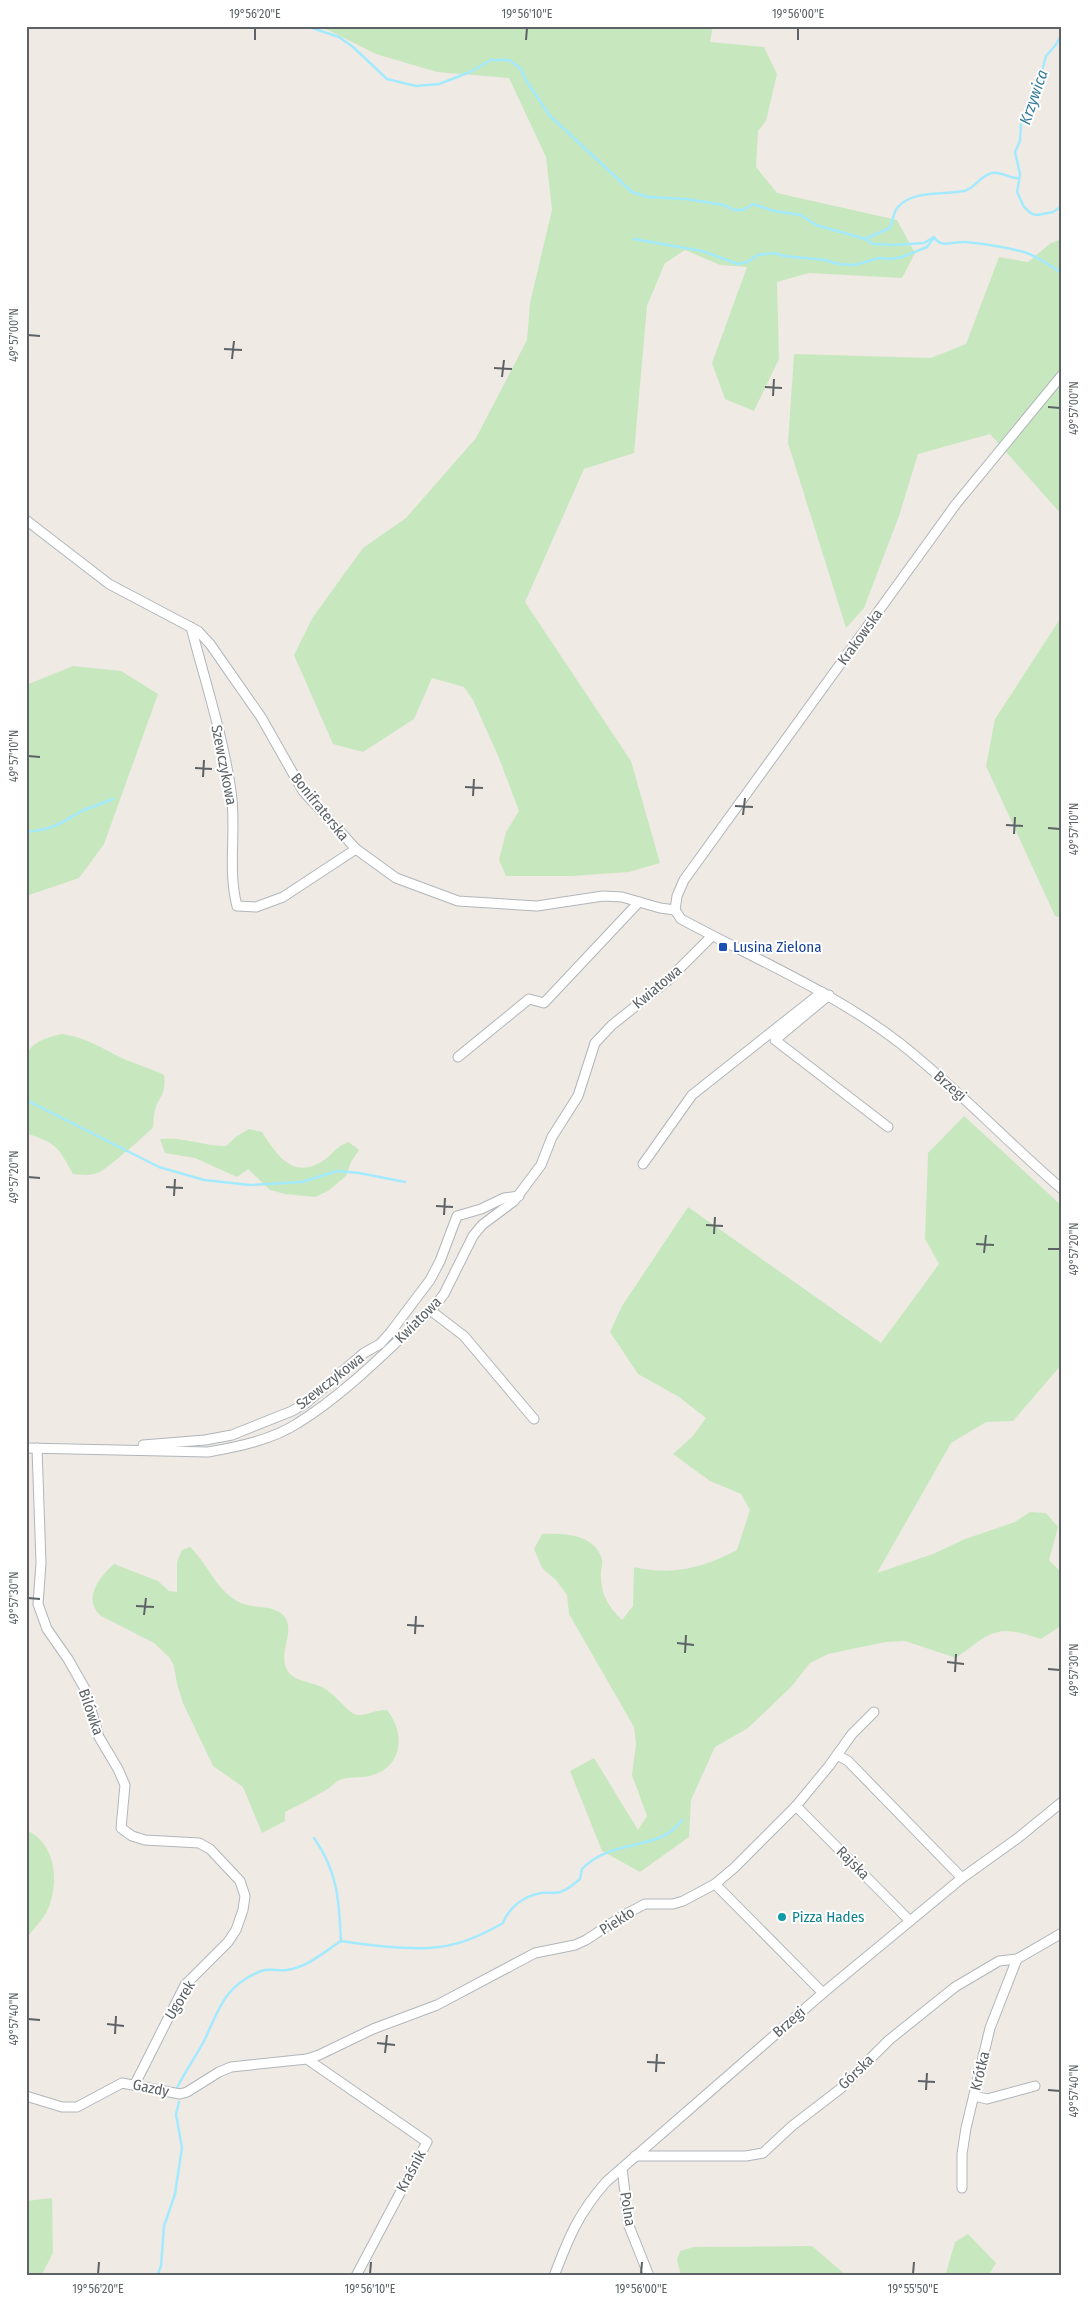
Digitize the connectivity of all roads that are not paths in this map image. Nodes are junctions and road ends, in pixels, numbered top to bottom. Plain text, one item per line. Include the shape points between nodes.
1 (1062, 375) edge
2 (26, 520) edge
3 (191, 627) junction
4 (356, 849) junction
5 (639, 902) junction
6 (675, 910) junction
7 (712, 936) junction
8 (826, 994) junction
9 (458, 1057) dead end
10 (888, 1127) dead end
11 (643, 1164) dead end
12 (1062, 1189) edge
13 (519, 1196) junction
14 (430, 1310) junction
15 (534, 1419) dead end
16 (26, 1448) edge
17 (37, 1448) junction
18 (104, 1450) junction
19 (874, 1712) dead end
20 (838, 1755) junction
21 (1062, 1802) edge
22 (796, 1806) junction
23 (962, 1878) junction
24 (714, 1884) junction
25 (245, 1896) joint
26 (910, 1921) junction
27 (1062, 1933) edge
28 (1018, 1958) junction
29 (823, 1993) junction
30 (307, 2059) junction
31 (135, 2084) junction
32 (1035, 2086) dead end
33 (26, 2096) edge
34 (974, 2096) junction
35 (636, 2156) junction
36 (622, 2168) junction
37 (962, 2188) dead end
38 (356, 2276) edge
39 (554, 2276) edge
40 (649, 2276) edge

1 - 6 street, Krakowska via 956,504 684,880
2 - 3 street, Bonifraterska via 109,584
3 - 4 street, Bonifraterska via 210,644 242,688 303,791
3 - 4 street, Szewczykowa via 231,790 235,822 232,869 237,906 256,907 283,897
4 - 5 street, Bonifraterska via 396,878 458,901 537,906 603,896
5 - 6 street, Bonifraterska
5 - 9 street via 544,1003 529,999
6 - 7 street, Brzegi via 681,918
7 - 8 street, Brzegi
7 - 13 street, Kwiatowa via 666,982 612,1025 595,1043 578,1096 552,1137 541,1165
8 - 10 street via 775,1040
8 - 11 street via 692,1095
8 - 12 street, Brzegi via 901,1044 977,1109
13 - 14 street, Kwiatowa via 473,1236 444,1294
13 - 18 street, Szewczykowa via 504,1198 457,1216 430,1280 390,1333 306,1403 228,1436
14 - 15 street via 464,1336
14 - 18 street, Kwiatowa via 337,1395 297,1424 235,1448 208,1452
16 - 17 street, Kwiatowa
17 - 18 street, Kwiatowa
17 - 25 street, Bilówka via 41,1563 38,1604 47,1629 85,1689 99,1737 125,1785 121,1828 145,1840 199,1842 210,1849 240,1881
19 - 20 street, Piekło via 852,1734
20 - 22 street, Piekło
20 - 23 street via 848,1761
21 - 23 street, Brzegi
22 - 24 street, Piekło
22 - 26 street, Rajska
23 - 26 street, Brzegi
24 - 29 street
24 - 30 street, Piekło via 673,1904 645,1904 576,1945 535,1953 437,2005
25 - 31 street, Ugorek via 236,1930 185,1985
26 - 29 street, Brzegi
27 - 28 street, Górska
28 - 34 street, Krótka via 990,2028
28 - 35 street, Górska via 999,1961 955,1987 889,2040 840,2088 763,2153 746,2156
29 - 35 street, Brzegi
30 - 31 street, Gazdy via 232,2067 180,2094
30 - 38 street, Kraśnik via 427,2142
31 - 33 street, Gazdy via 113,2086 76,2108
32 - 34 street via 988,2099
34 - 37 street, Krótka via 962,2154
35 - 36 street, Brzegi
36 - 39 street, Brzegi via 587,2204
36 - 40 street, Polna via 628,2226

